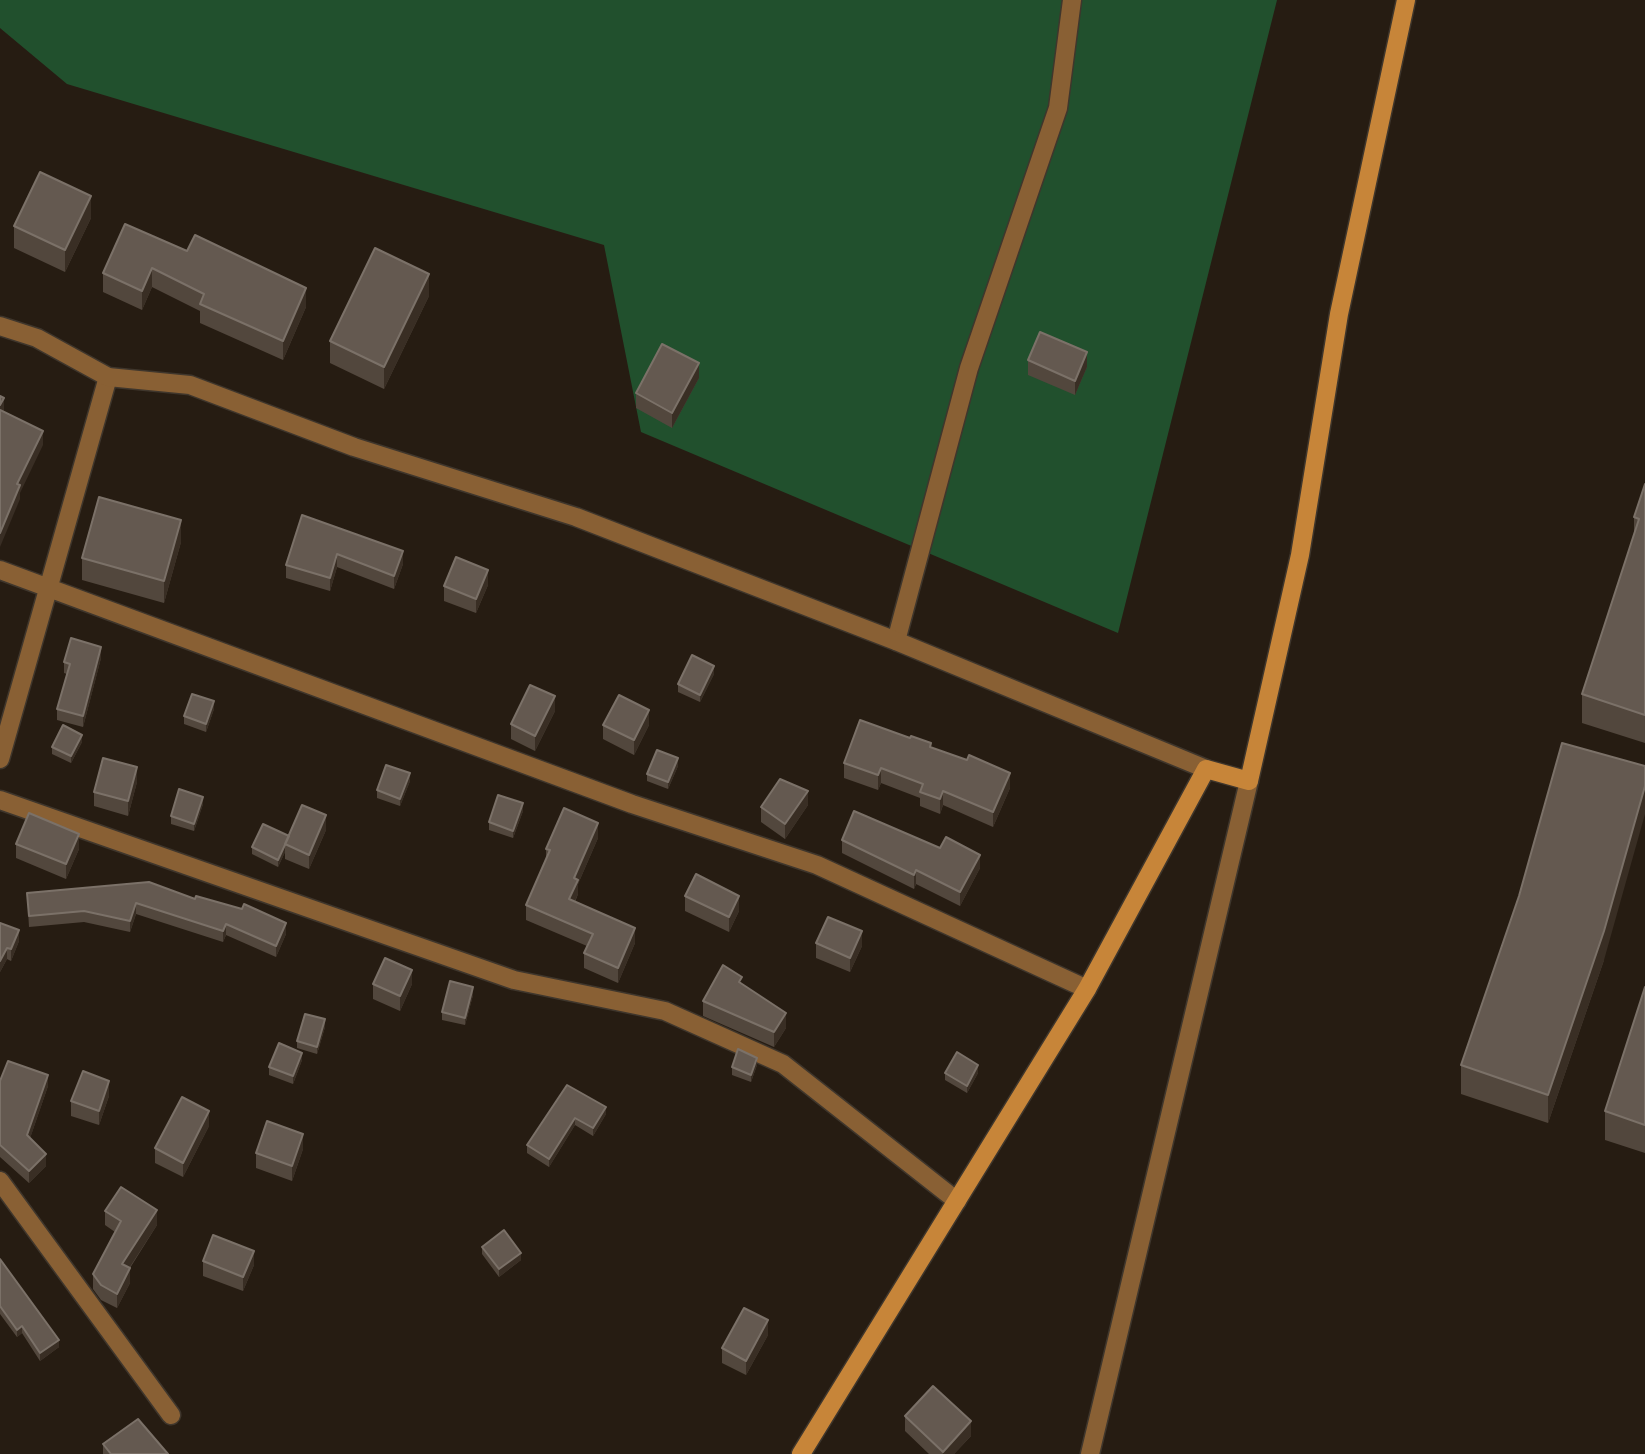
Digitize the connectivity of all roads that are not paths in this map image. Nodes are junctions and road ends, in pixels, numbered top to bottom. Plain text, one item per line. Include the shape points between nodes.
1 (1072, 0) edge
2 (1406, 0) edge
3 (0, 326) edge
4 (108, 377) junction
5 (0, 570) edge
6 (48, 588) junction
7 (896, 641) junction
8 (0, 758) edge
9 (1206, 769) junction
10 (1249, 781) junction
11 (0, 800) edge
12 (1087, 989) junction
13 (0, 1181) edge
14 (957, 1201) junction
15 (171, 1415) dead end
16 (801, 1454) edge
17 (1090, 1454) edge

1 - 7 street via 1058,108 969,368
2 - 10 main road via 1339,314 1300,555
3 - 4 street via 37,338
4 - 6 street
4 - 7 street via 190,385 354,447 576,517
5 - 6 street
6 - 8 street
6 - 12 street via 632,804 817,865
7 - 9 street
9 - 10 main road
9 - 12 main road
10 - 17 street
11 - 14 street via 514,980 665,1011 783,1064
12 - 14 main road
13 - 15 street
14 - 16 main road

